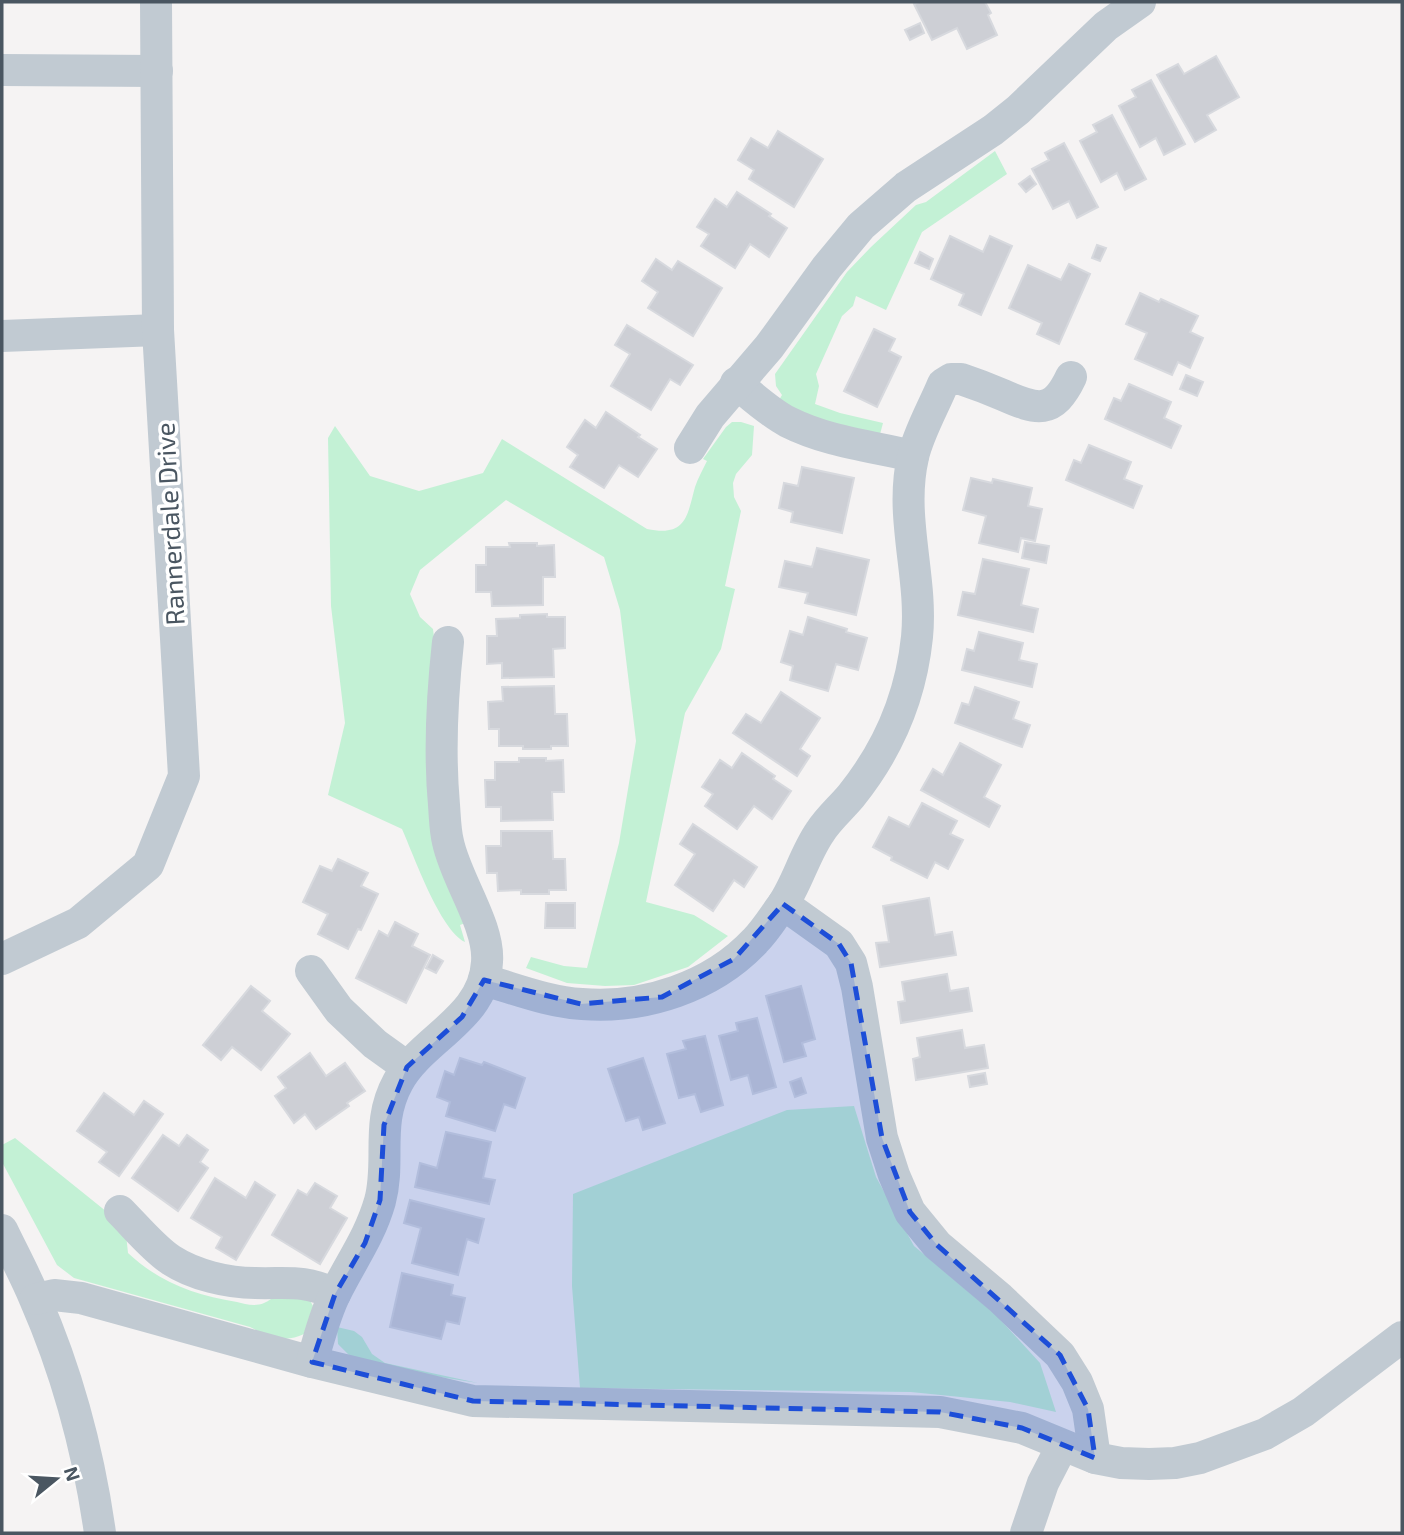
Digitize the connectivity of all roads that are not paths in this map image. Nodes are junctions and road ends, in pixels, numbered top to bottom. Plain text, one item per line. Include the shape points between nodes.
1 (156, 2) edge
2 (1140, 2) edge
3 (2, 70) edge
4 (157, 71) junction
5 (158, 330) junction
6 (2, 336) edge
7 (1071, 377) dead end
8 (736, 383) junction
9 (690, 448) dead end
10 (913, 456) junction
11 (448, 642) dead end
12 (783, 904) junction
13 (2, 959) edge
14 (310, 971) dead end
15 (484, 980) junction
16 (407, 1068) junction
17 (120, 1211) dead end
18 (2, 1230) edge
19 (335, 1294) junction
20 (36, 1300) junction
21 (1402, 1337) edge
22 (312, 1362) junction
23 (1062, 1446) junction
24 (1095, 1458) junction
25 (100, 1533) edge
26 (1026, 1533) edge

1 - 4 street, Rannerdale Drive
2 - 8 street via 1106,26 1001,124 906,187 861,226
3 - 4 street
4 - 5 street, Rannerdale Drive
5 - 6 street
5 - 13 street, Rannerdale Drive via 184,776 148,865 78,923
7 - 10 street via 1063,393 1048,405 1032,408 951,379 943,384
8 - 9 street
8 - 10 street via 770,411 805,429
10 - 12 street via 908,496 917,580 917,636 905,698 878,757 820,831
11 - 15 street via 441,745 447,841 486,943
12 - 15 street via 755,941 734,959 662,997 629,1004 581,1004
12 - 24 street via 839,944 851,963 882,1138 910,1212 937,1245 1060,1355 1087,1409
14 - 16 street via 339,1010
15 - 16 street via 462,1017
16 - 19 street via 384,1125 380,1200 365,1243
17 - 19 street via 171,1260 197,1272 255,1283 306,1284
18 - 20 street
19 - 22 street
20 - 22 street via 81,1298
20 - 25 street via 82,1440
21 - 24 street via 1303,1412 1227,1450 1175,1463
22 - 23 street via 473,1401 940,1412 1022,1428
23 - 24 street
23 - 26 street

